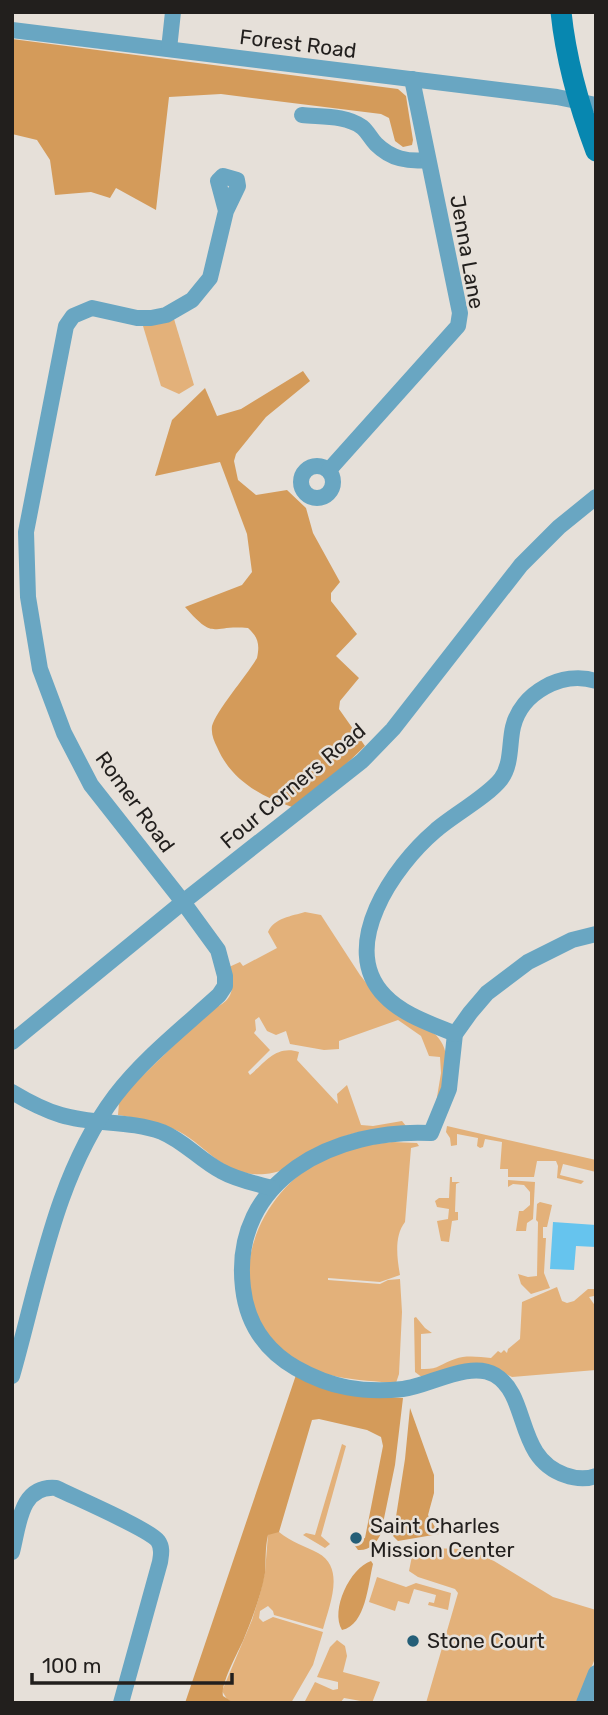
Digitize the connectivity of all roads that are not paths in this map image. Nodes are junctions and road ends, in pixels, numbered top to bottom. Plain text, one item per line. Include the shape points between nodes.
1 (173, 12) edge
2 (561, 12) edge
3 (12, 30) edge
4 (169, 49) junction
5 (412, 79) junction
6 (587, 102) edge
7 (302, 116) dead end
8 (596, 151) edge
9 (428, 160) junction
10 (226, 211) dead end
11 (329, 470) dead end
12 (596, 497) edge
13 (19, 528) edge
14 (596, 681) edge
15 (183, 902) junction
16 (596, 934) edge
17 (455, 1034) junction
18 (12, 1042) edge
19 (12, 1092) edge
20 (98, 1120) junction
21 (272, 1188) junction
22 (12, 1376) edge
23 (596, 1476) edge
24 (12, 1552) edge
25 (596, 1673) edge
26 (121, 1703) edge
27 (584, 1703) edge

1 - 4 street
2 - 6 main road via 569,60
3 - 4 street, Forest Road
4 - 5 street, Forest Road
5 - 6 street, Forest Road
5 - 9 street, Jenna Lane
6 - 8 main road
7 - 9 street via 341,119 362,127 390,155
9 - 11 street, Jenna Lane via 460,313 458,326
10 - 13 street, Romer Road via 210,278 192,300 151,318 92,308 74,316 66,326
12 - 15 street, Four Corners Road via 521,565 393,729 362,761
13 - 15 street, Romer Road via 40,670 64,733 91,785
14 - 17 street via 568,679 533,694 517,714 509,761 500,780 433,832 382,896 367,948 374,982 398,1007
15 - 18 street, Four Corners Road
15 - 20 street, Romer Road via 218,950 225,986 141,1068
16 - 17 street via 549,950 507,977 487,993
17 - 21 street via 449,1089 431,1133 354,1139 293,1170
19 - 20 street via 62,1115
20 - 21 street via 163,1132 236,1179
20 - 22 street via 57,1207
21 - 23 street via 253,1219 241,1263 253,1327 283,1359 345,1388 405,1388 471,1371 492,1374 510,1391 532,1447 543,1461 574,1478
24 - 26 street via 24,1502 47,1487 145,1531 160,1543 160,1562
25 - 27 street

